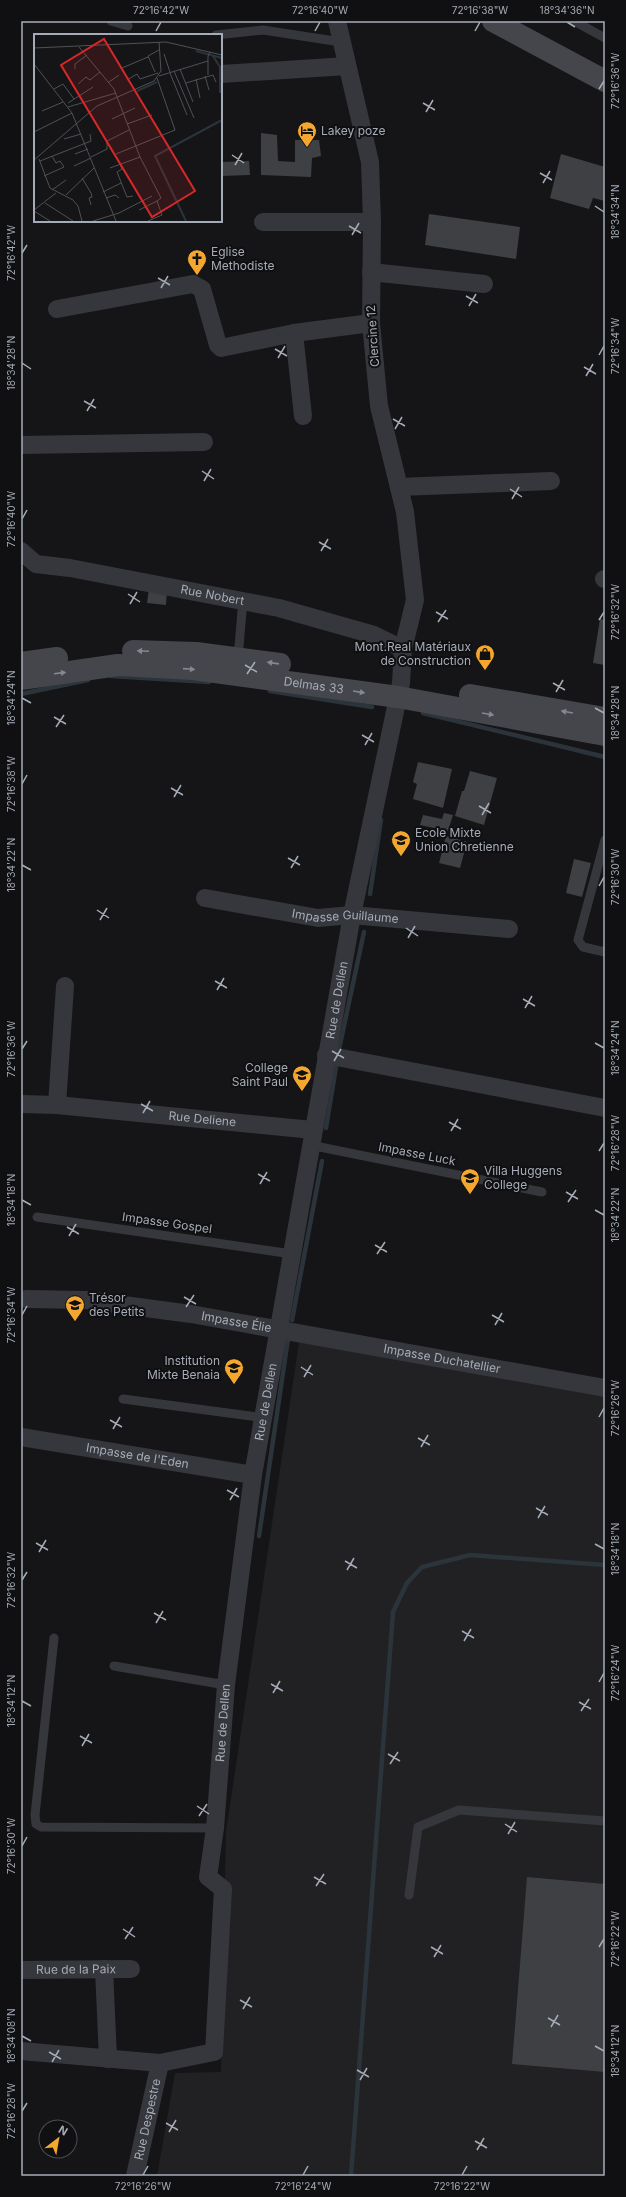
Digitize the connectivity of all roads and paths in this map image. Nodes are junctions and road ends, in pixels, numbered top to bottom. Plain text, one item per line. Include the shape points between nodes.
1 (112, 21) edge
2 (337, 21) edge
3 (493, 21) edge
4 (574, 21) edge
5 (128, 26) dead end
6 (222, 34) edge
7 (605, 38) edge
8 (342, 42) junction
9 (347, 66) junction
10 (222, 74) edge
11 (605, 81) edge
12 (263, 222) dead end
13 (372, 222) junction
14 (371, 272) junction
15 (484, 284) dead end
16 (57, 309) dead end
17 (371, 323) junction
18 (294, 333) junction
19 (303, 416) dead end
20 (204, 442) dead end
21 (21, 445) edge
22 (551, 481) dead end
23 (399, 487) junction
24 (21, 551) edge
25 (243, 600) junction
26 (403, 649) junction
27 (238, 659) junction
28 (21, 663) edge
29 (21, 678) edge
30 (400, 690) junction
31 (605, 718) edge
32 (605, 735) edge
33 (605, 840) edge
34 (205, 898) dead end
35 (352, 915) junction
36 (509, 929) dead end
37 (605, 952) edge
38 (65, 986) dead end
39 (326, 1056) junction
40 (21, 1104) edge
41 (57, 1105) junction
42 (605, 1108) edge
43 (311, 1137) junction
44 (542, 1192) dead end
45 (37, 1216) dead end
46 (292, 1254) junction
47 (26, 1299) dead end
48 (280, 1330) junction
49 (605, 1388) edge
50 (123, 1399) dead end
51 (265, 1418) junction
52 (21, 1437) edge
53 (253, 1475) junction
54 (54, 1638) dead end
55 (114, 1666) dead end
56 (226, 1685) junction
57 (605, 1821) edge
58 (215, 1828) junction
59 (409, 1895) dead end
60 (104, 1969) junction
61 (131, 1969) dead end
62 (21, 1970) edge
63 (21, 2051) edge
64 (108, 2059) junction
65 (160, 2063) junction
66 (135, 2176) edge

1 - 5 lane
2 - 8 street, Clercine 12
3 - 11 main road
4 - 7 lane
6 - 8 lane via 263,30
8 - 9 street, Clercine 12
9 - 10 street
9 - 13 street, Clercine 12 via 370,162
12 - 13 street
13 - 14 street, Clercine 12
14 - 15 street
14 - 17 street, Clercine 12
16 - 18 street via 197,285 202,288 221,348
17 - 18 street
17 - 23 street, Clercine 12 via 379,406
18 - 19 street
20 - 21 street
22 - 23 street
23 - 26 street, Clercine 12 via 405,512 415,600
24 - 25 street, Rue Nobert via 36,564
25 - 26 street, Rue Nobert via 374,635
25 - 27 lane
26 - 30 street, Clercine 12
27 -> 28 main road, Delmas 33 via 196,653 120,651
30 -> 27 main road, Delmas 33
29 -> 30 main road, Delmas 33 via 118,665 193,669
31 -> 30 main road, Delmas 33
30 -> 32 main road, Delmas 33
30 - 35 street, Rue de Dellen
33 - 37 lane via 578,940 583,947
34 - 35 street, Impasse Guillaume via 318,918
35 - 36 street, Impasse Guillaume
35 - 39 street, Rue de Dellen
38 - 41 street
39 - 42 street
39 - 43 street, Rue de Dellen
40 - 41 street, Rue Deliene
41 - 43 street, Rue Deliene
43 - 44 lane, Impasse Luck
43 - 46 street, Rue de Dellen
45 - 46 lane, Impasse Gospel
46 - 48 street, Rue de Dellen
47 - 48 street, Impasse Élie via 86,1300
48 - 49 street, Impasse Duchatellier
48 - 51 street, Rue de Dellen
50 - 51 lane
51 - 53 street, Rue de Dellen
52 - 53 street, Impasse de l'Eden
53 - 56 street, Rue de Dellen
54 - 58 lane via 36,1824 41,1827
55 - 56 lane
56 - 58 street, Rue de Dellen
57 - 59 lane via 459,1810 418,1827
58 - 65 street, Rue de Dellen via 208,1877 223,1889 214,2052
60 - 61 street, Rue de la Paix
60 - 62 street, Rue de la Paix
60 - 64 street
63 - 64 street
64 - 65 street
65 - 66 street, Rue Despestre

